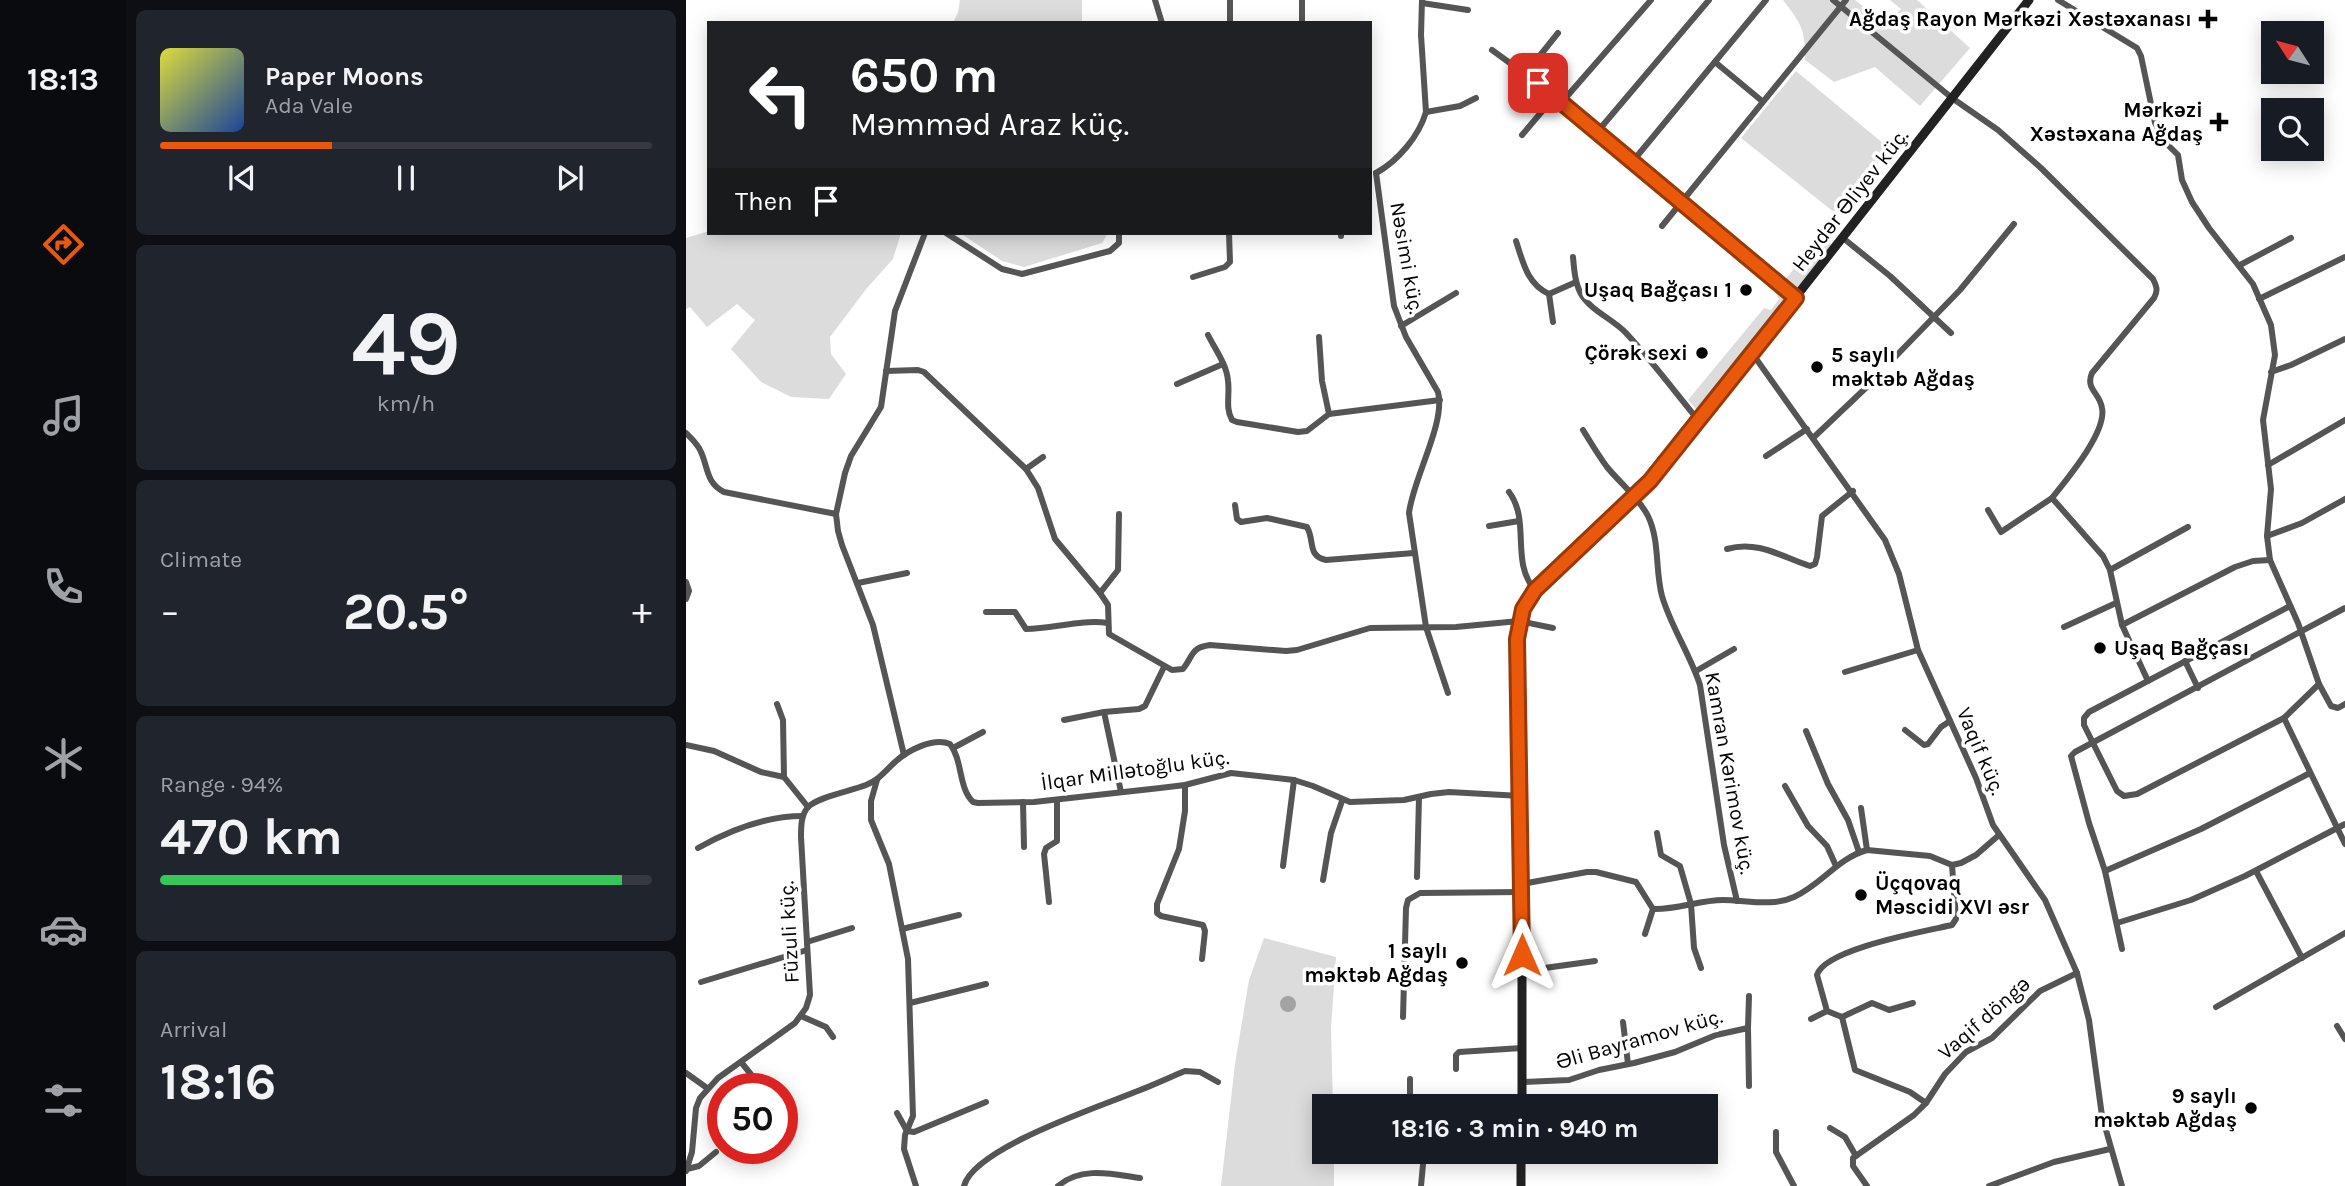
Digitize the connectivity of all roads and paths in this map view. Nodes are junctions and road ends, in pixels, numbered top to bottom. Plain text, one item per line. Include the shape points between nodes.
1 (1155, 0) edge
2 (1230, 0) edge
3 (1302, 0) edge
4 (1639, 0) edge
5 (1651, 0) edge
6 (1709, 0) edge
7 (1766, 0) edge
8 (1833, 0) edge
9 (1846, 0) edge
10 (2029, 0) edge
11 (2058, 0) edge
12 (1422, 2) edge
13 (1646, 6) junction
14 (1841, 7) junction
15 (1468, 10) dead end
16 (1160, 21) edge
17 (1230, 21) edge
18 (1302, 21) edge
19 (1558, 33) dead end
20 (1492, 50) dead end
21 (1715, 62) junction
22 (1525, 74) junction
23 (1555, 96) junction
24 (1476, 98) dead end
25 (1952, 98) junction
26 (1762, 101) junction
27 (1562, 102) junction
28 (1426, 112) junction
29 (1598, 131) junction
30 (1521, 135) dead end
31 (1633, 161) junction
32 (1372, 167) edge
33 (1376, 173) junction
34 (1681, 201) junction
35 (2014, 224) dead end
36 (1662, 226) dead end
37 (924, 235) edge
38 (949, 235) edge
39 (1119, 235) edge
40 (1228, 235) edge
41 (1843, 238) junction
42 (2291, 238) dead end
43 (1516, 240) dead end
44 (1573, 257) dead end
45 (2345, 257) edge
46 (2240, 265) junction
47 (1192, 277) dead end
48 (1576, 282) junction
49 (1456, 293) dead end
50 (1549, 294) junction
51 (1796, 298) junction
52 (2259, 299) junction
53 (1936, 317) junction
54 (1553, 322) dead end
55 (1401, 326) junction
56 (1951, 333) dead end
57 (1208, 335) dead end
58 (1319, 337) dead end
59 (2345, 339) edge
60 (1752, 353) junction
61 (1895, 356) dead end
62 (1223, 364) junction
63 (886, 371) junction
64 (2271, 372) junction
65 (1871, 383) dead end
66 (1177, 384) dead end
67 (1440, 400) junction
68 (1329, 414) junction
69 (2345, 420) edge
70 (1699, 421) junction
71 (1807, 429) junction
72 (1583, 430) dead end
73 (686, 433) edge
74 (1813, 438) junction
75 (1766, 456) dead end
76 (1043, 457) dead end
77 (2268, 465) junction
78 (1026, 469) junction
79 (1853, 491) junction
80 (1509, 492) dead end
81 (1634, 497) junction
82 (2052, 498) junction
83 (2345, 499) edge
84 (1235, 505) dead end
85 (1988, 510) dead end
86 (836, 514) junction
87 (1119, 514) dead end
88 (1520, 522) junction
89 (1489, 526) dead end
90 (2188, 527) dead end
91 (2267, 536) junction
92 (1727, 549) dead end
93 (1414, 553) junction
94 (2270, 559) junction
95 (2110, 570) junction
96 (907, 573) dead end
97 (686, 582) edge
98 (858, 583) junction
99 (1535, 590) junction
100 (1100, 593) junction
101 (686, 599) edge
102 (2116, 603) junction
103 (2290, 606) junction
104 (2345, 608) edge
105 (986, 612) dead end
106 (1519, 621) junction
107 (1108, 623) junction
108 (2122, 625) junction
109 (1426, 627) junction
110 (2064, 627) dead end
111 (1553, 628) dead end
112 (2301, 632) junction
113 (1734, 649) dead end
114 (1918, 650) junction
115 (2185, 661) junction
116 (1164, 667) junction
117 (1696, 671) junction
118 (1845, 672) dead end
119 (2148, 681) junction
120 (2319, 684) junction
121 (2198, 688) junction
122 (1448, 693) dead end
123 (777, 704) dead end
124 (2345, 704) edge
125 (1104, 712) junction
126 (2284, 718) junction
127 (1065, 720) dead end
128 (1950, 721) junction
129 (1905, 730) dead end
130 (1805, 731) dead end
131 (983, 732) dead end
132 (2093, 744) junction
133 (686, 745) edge
134 (953, 748) junction
135 (904, 755) junction
136 (2310, 773) junction
137 (784, 777) junction
138 (877, 780) junction
139 (1294, 780) junction
140 (1185, 785) junction
141 (1785, 786) dead end
142 (1121, 792) junction
143 (1521, 796) junction
144 (1419, 797) junction
145 (1057, 800) junction
146 (1342, 801) junction
147 (1023, 802) junction
148 (808, 807) junction
149 (1861, 808) dead end
150 (803, 816) junction
151 (2345, 824) edge
152 (2338, 828) junction
153 (1657, 832) dead end
154 (1999, 835) junction
155 (2345, 844) edge
156 (1024, 847) dead end
157 (698, 848) dead end
158 (1867, 850) junction
159 (1859, 852) junction
160 (1951, 864) junction
161 (1283, 866) dead end
162 (1836, 866) junction
163 (2105, 871) junction
164 (2256, 871) junction
165 (1417, 877) dead end
166 (1323, 880) dead end
167 (1522, 888) junction
168 (1737, 901) junction
169 (1049, 902) dead end
170 (1690, 904) junction
171 (1653, 909) junction
172 (960, 915) dead end
173 (2117, 923) junction
174 (852, 928) dead end
175 (902, 929) junction
176 (1645, 933) dead end
177 (2345, 933) edge
178 (807, 942) junction
179 (2122, 949) dead end
180 (807, 950) junction
181 (2302, 958) junction
182 (1202, 959) dead end
183 (1595, 961) dead end
184 (1701, 968) dead end
185 (1522, 971) junction
186 (2077, 973) junction
187 (701, 982) dead end
188 (986, 984) dead end
189 (1749, 996) dead end
190 (910, 1003) junction
191 (1913, 1003) dead end
192 (2216, 1007) dead end
193 (1827, 1011) junction
194 (802, 1016) junction
195 (1403, 1017) dead end
196 (1842, 1017) junction
197 (1811, 1019) dead end
198 (1623, 1022) dead end
199 (2337, 1026) dead end
200 (1748, 1028) junction
201 (834, 1037) dead end
202 (2345, 1039) edge
203 (1522, 1048) junction
204 (741, 1062) junction
205 (1628, 1064) junction
206 (1456, 1069) dead end
207 (686, 1073) edge
208 (727, 1073) edge
209 (750, 1073) edge
210 (1410, 1079) dead end
211 (1219, 1082) dead end
212 (1522, 1082) junction
213 (1749, 1086) dead end
214 (707, 1088) joint
215 (1410, 1094) edge
216 (1522, 1094) edge
217 (986, 1102) dead end
218 (1926, 1104) junction
219 (897, 1113) dead end
220 (1830, 1128) dead end
221 (907, 1131) junction
222 (1776, 1132) dead end
223 (2110, 1149) junction
224 (1856, 1156) junction
225 (707, 1159) edge
226 (1423, 1164) edge
227 (1521, 1164) edge
228 (687, 1170) edge
229 (1139, 1178) dead end
230 (916, 1186) edge
231 (964, 1186) edge
232 (1058, 1186) edge
233 (1421, 1186) edge
234 (1521, 1186) edge
235 (1794, 1186) edge
236 (1867, 1186) edge
237 (1989, 1186) edge
238 (2122, 1186) edge

1 - 16 street
2 - 17 street
3 - 18 street
4 - 13 street
5 - 13 street
6 - 29 street
7 - 21 street
8 - 14 street
9 - 14 street
10 - 25 main road, Heydər Əliyev küç.
11 - 46 street via 2137,48 2155,123 2178,155 2192,202
12 - 15 street
12 - 28 street
13 - 27 street
14 - 25 street
14 - 26 street
19 - 22 street
20 - 22 street
21 - 26 street
21 - 31 street
22 - 23 street
23 - 27 street
23 - 30 street
24 - 28 street
25 - 41 main road, Heydər Əliyev küç.
25 - 82 street via 2041,168 2157,287 2154,299 2088,381 2100,401 2101,420 2088,449
26 - 34 street
27 - 29 street
28 - 33 street via 1398,157
29 - 31 street
31 - 34 street
32 - 33 street
33 - 55 street, Nəsimi küç. via 1394,306
34 - 36 street
34 - 51 street
35 - 53 street
37 - 63 street via 895,311
38 - 39 street via 1002,269 1022,274 1110,251 1119,243
40 - 47 street via 1230,262
41 - 51 main road, Heydər Əliyev küç.
41 - 53 street
42 - 46 street
43 - 50 street via 1528,276
44 - 48 street
45 - 52 street
46 - 52 street
48 - 50 street
48 - 70 street via 1585,299 1628,335
49 - 55 street
50 - 54 street
51 - 60 main road, Heydər Əliyev küç.
52 - 64 street via 2275,344
53 - 56 street
53 - 61 street
55 - 67 street, Nəsimi küç.
57 - 62 street
58 - 68 street
59 - 64 street
60 - 70 main road, Heydər Əliyev küç.
60 - 71 street, Vaqif küç.
62 - 66 street
62 - 68 street via 1232,420 1298,432 1307,431
63 - 78 street via 924,372
63 - 86 street via 881,407 851,456
64 - 77 street via 2263,420
65 - 74 street
67 - 68 street
67 - 93 street via 1411,499
69 - 77 street
70 - 81 main road, Heydər Əliyev küç.
71 - 74 street, Vaqif küç.
71 - 75 street
72 - 81 street, Kamran Kərimov küç.
73 - 86 street via 700,448 710,481 723,492
74 - 79 street, Vaqif küç.
76 - 78 street
77 - 91 street via 2271,507
78 - 100 street via 1038,488 1055,539
79 - 92 street via 1822,516 1811,566 1765,548
79 - 114 street, Vaqif küç. via 1880,529 1895,561
80 - 88 street
81 - 99 main road, Heydər Əliyev küç.
81 - 117 street, Kamran Kərimov küç. via 1649,517 1658,583 1670,620
82 - 85 street via 2001,532
82 - 95 street via 2091,540
83 - 91 street
84 - 93 street via 1241,522 1267,518 1307,527 1312,553 1318,558
86 - 98 street
87 - 100 street via 1118,570
88 - 89 street
88 - 99 street via 1522,567
90 - 95 street
91 - 94 street
93 - 109 street
94 - 103 street
94 - 108 street via 2235,567
95 - 102 street
96 - 98 street
97 - 101 street
98 - 135 street via 873,625
99 - 106 main road, Heydər Əliyev küç.
100 - 107 street via 1109,612
102 - 108 street
102 - 110 street
103 - 112 street
103 - 115 street
104 - 112 street
105 - 107 street via 1015,612 1026,629
106 - 109 street
106 - 111 street
106 - 143 main road, Heydər Əliyev küç.
107 - 116 street via 1113,638
108 - 119 street
109 - 116 street via 1370,628 1286,652 1200,646 1183,669
109 - 122 street
112 - 120 street
112 - 121 street
113 - 117 street
114 - 118 street
114 - 128 street, Vaqif küç.
115 - 119 street
115 - 121 street
116 - 125 street via 1145,706
117 - 168 street, Kamran Kərimov küç.
119 - 132 street via 2089,712 2084,725
120 - 124 street via 2331,706
120 - 126 street
121 - 132 street
123 - 137 street via 783,720
125 - 127 street
125 - 142 street
126 - 132 street via 2137,794 2124,796
126 - 136 street
128 - 129 street via 1924,745
128 - 154 street, Vaqif küç.
130 - 159 street
131 - 134 street
132 - 163 street via 2071,756
133 - 137 street
134 - 135 street via 941,741
134 - 147 street, İlqar Millətoğlu küç. via 973,802
135 - 138 street
136 - 152 street
136 - 163 street via 2201,830
137 - 148 street
138 - 148 street
138 - 175 street via 871,820 890,864
139 - 140 street, İlqar Millətoğlu küç. via 1231,773
139 - 146 street, İlqar Millətoğlu küç.
139 - 161 street
140 - 142 street, İlqar Millətoğlu küç.
140 - 182 street via 1179,849 1157,913 1203,925
141 - 162 street
142 - 145 street, İlqar Millətoğlu küç.
143 - 144 street, İlqar Millətoğlu küç. via 1449,792
143 - 167 main road, Heydər Əliyev küç.
144 - 146 street, İlqar Millətoğlu küç.
144 - 165 street
145 - 147 street, İlqar Millətoğlu küç.
145 - 169 street via 1057,841 1044,854
146 - 166 street
147 - 156 street
148 - 150 street, Füzuli küç.
149 - 158 street
150 - 157 street via 746,826
150 - 178 street, Füzuli küç.
151 - 152 street
152 - 155 street
152 - 164 street
153 - 170 street via 1661,855 1680,866
154 - 160 street via 1976,855
154 - 186 street, Vaqif küç. via 2045,900
158 - 159 street
158 - 160 street via 1930,856
159 - 162 street
160 - 193 street via 1955,922 1870,944 1822,965 1817,975
162 - 168 street via 1790,899
163 - 173 street
164 - 173 street via 2191,901
164 - 181 street
167 - 171 street via 1596,872 1636,882
167 - 185 main road, Heydər Əliyev küç.
167 - 195 street via 1420,893 1408,900
168 - 170 street
170 - 171 street
170 - 184 street via 1694,948
171 - 176 street
172 - 175 street
173 - 179 street
174 - 178 street
175 - 190 street
177 - 181 street
178 - 180 street, Füzuli küç.
180 - 187 street
180 - 194 street, Füzuli küç. via 810,995
181 - 192 street
183 - 185 street
185 - 203 main road, Heydər Əliyev küç.
186 - 218 street, Vaqif döngə via 2040,991 1992,1038 1966,1052
186 - 223 street, Vaqif küç. via 2090,1020
188 - 190 street
189 - 200 street
190 - 221 street via 913,1116
191 - 196 street via 1889,1010 1872,1003
193 - 196 street
193 - 197 street
194 - 201 street via 826,1027
194 - 204 street
196 - 218 street via 1855,1070 1910,1092
198 - 205 street
199 - 202 street
200 - 205 street, Əli Bayramov küç.
200 - 213 street, Əli Bayramov küç.
203 - 206 street via 1459,1052
203 - 212 main road, Heydər Əliyev küç.
204 - 208 street
204 - 209 street
205 - 212 street, Əli Bayramov küç. via 1569,1080
207 - 214 street
210 - 215 street
211 - 231 street via 1185,1071 1040,1129 980,1166
212 - 216 main road, Heydər Əliyev küç.
214 - 228 street via 696,1108
217 - 221 street via 919,1131
218 - 224 street, Vaqif döngə
219 - 221 street
220 - 224 street via 1845,1138
221 - 230 street via 904,1149
222 - 235 street via 1776,1152
223 - 237 street via 2054,1162
223 - 238 street, Vaqif küç.
224 - 236 street via 1853,1166
225 - 228 street
226 - 233 street
227 - 234 main road
229 - 232 street via 1087,1173

